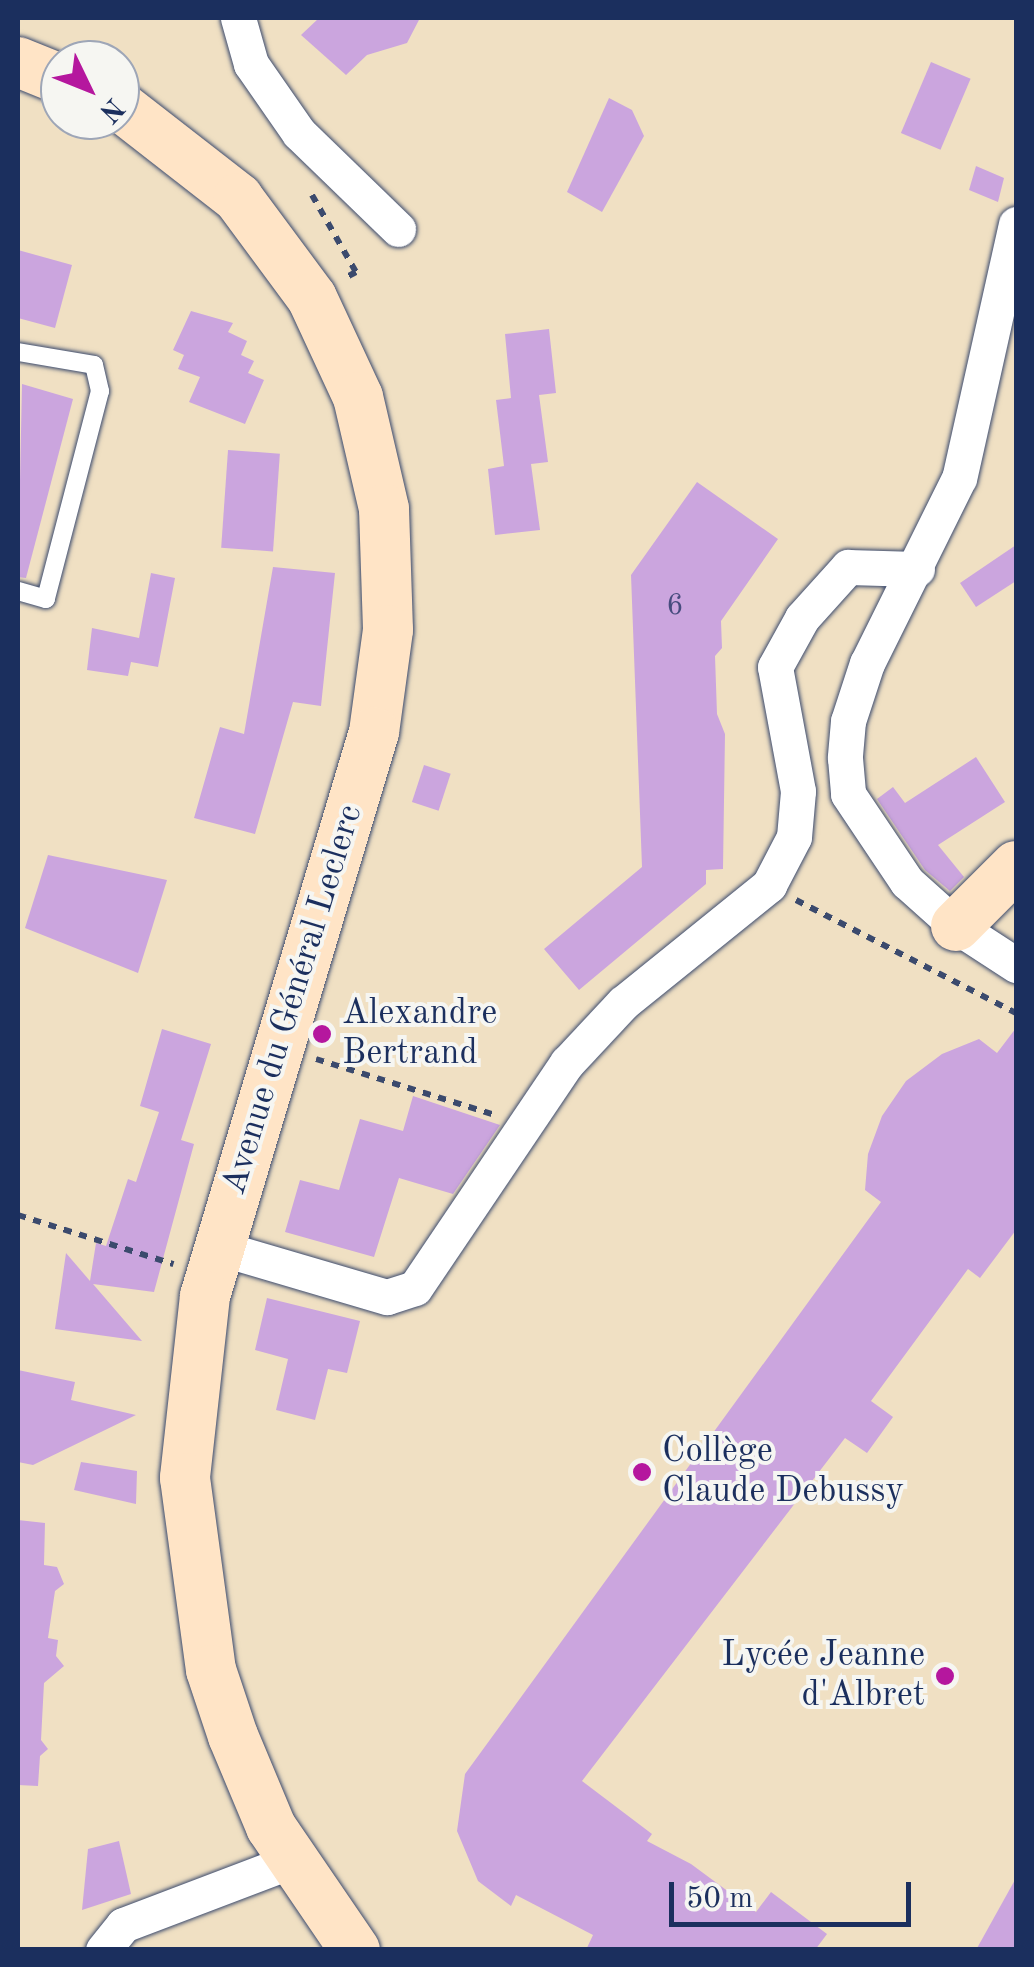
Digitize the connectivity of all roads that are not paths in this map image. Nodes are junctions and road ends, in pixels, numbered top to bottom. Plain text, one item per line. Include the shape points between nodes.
1 (238, 18) edge
2 (140, 122) edge
3 (1016, 224) edge
4 (398, 229) dead end
5 (18, 352) edge
6 (917, 569) junction
7 (18, 591) edge
8 (1016, 866) edge
9 (956, 926) junction
10 (1016, 964) edge
11 (220, 1248) junction
12 (294, 1860) junction
13 (103, 1950) edge
14 (356, 1950) edge

1 - 4 street via 251,64 298,133
2 - 11 main road, Avenue du Général Leclerc via 238,198 312,298 370,434 384,510 388,630 374,732
3 - 6 street via 958,478
5 - 7 lane via 94,365 100,391 46,600
6 - 9 street via 867,664 848,721 848,794 907,882
6 - 11 street via 848,567 802,618 775,667 798,791 794,837 769,885 623,1002 567,1063 415,1288 387,1296
8 - 9 main road
9 - 10 street
11 - 12 main road, Avenue du Général Leclerc via 206,1296 184,1478 211,1670 271,1827
12 - 13 street via 123,1924
12 - 14 main road, Avenue du Général Leclerc

